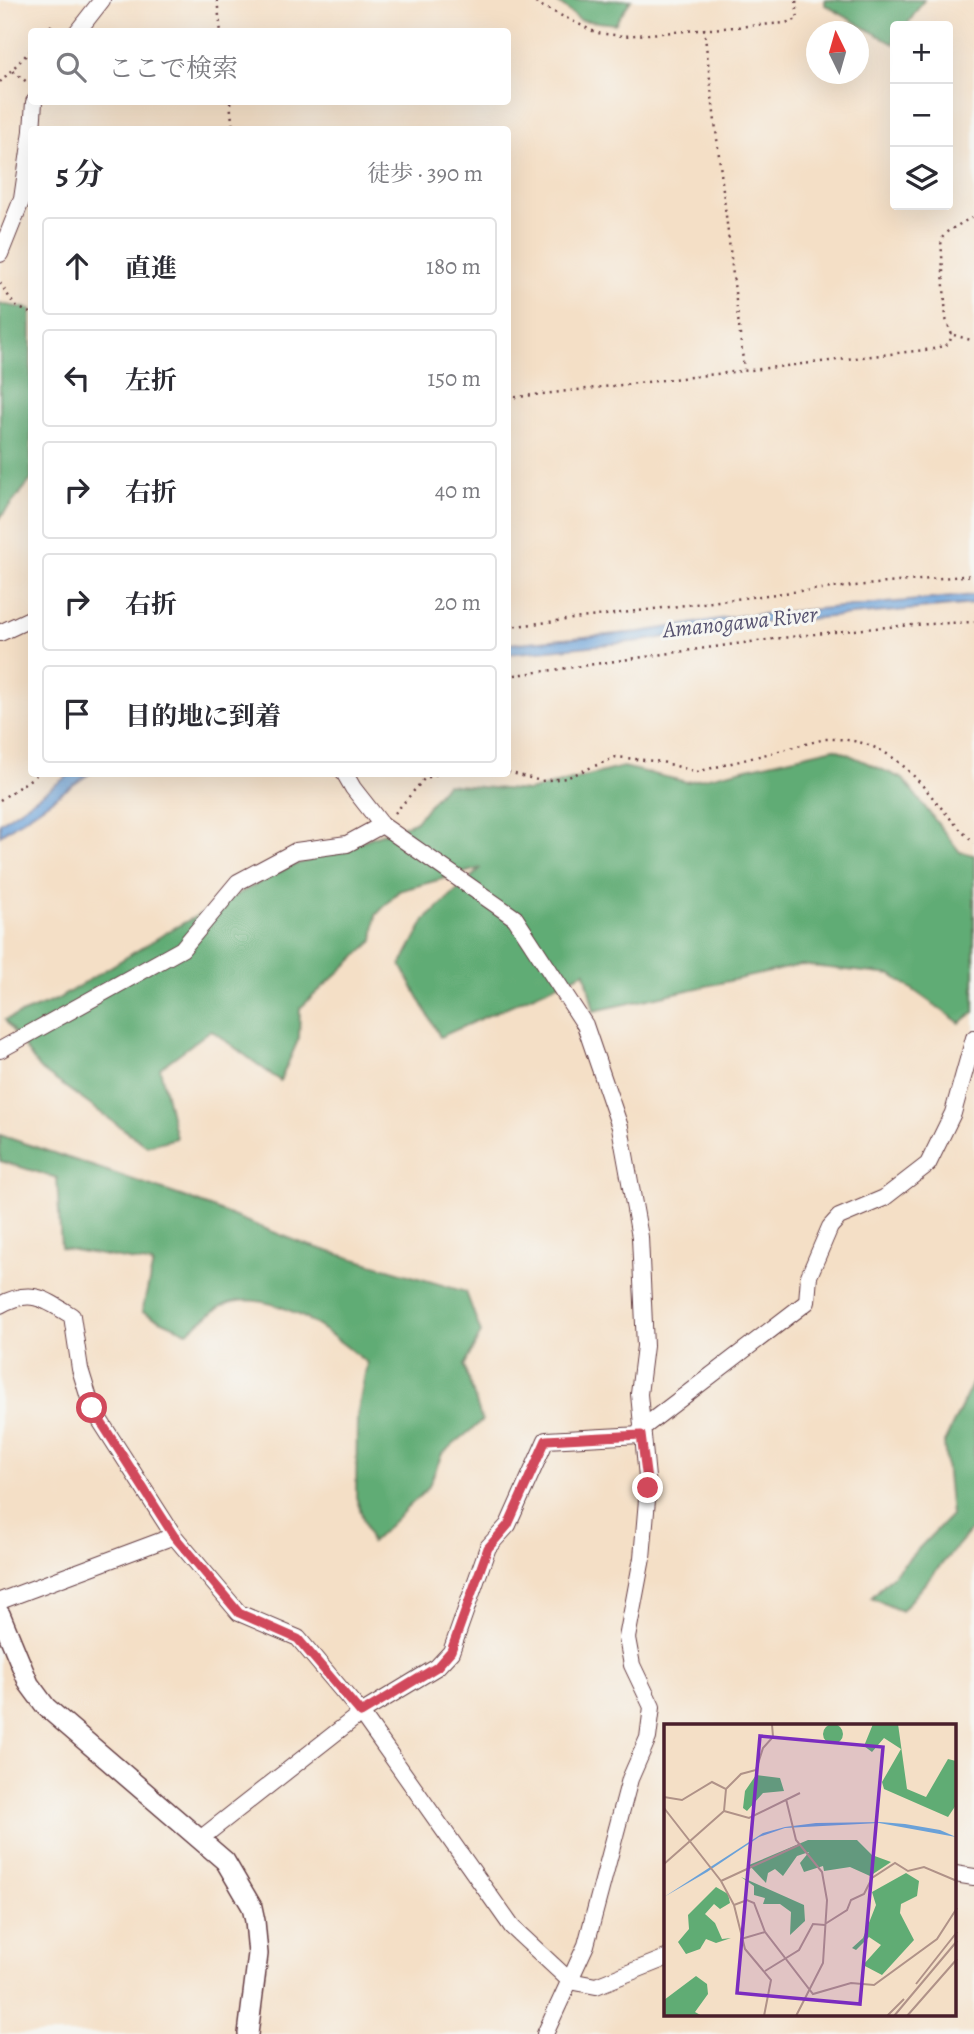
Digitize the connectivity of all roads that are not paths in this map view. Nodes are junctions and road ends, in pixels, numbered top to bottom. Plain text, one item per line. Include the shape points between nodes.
1 (102, 0) edge
2 (80, 28) edge
3 (34, 105) edge
4 (32, 126) edge
5 (28, 158) edge
6 (0, 254) edge
7 (28, 620) edge
8 (0, 633) edge
9 (347, 777) edge
10 (382, 825) junction
11 (974, 1038) edge
12 (0, 1050) edge
13 (0, 1305) edge
14 (641, 1432) junction
15 (174, 1536) junction
16 (0, 1601) edge
17 (0, 1614) edge
18 (361, 1713) junction
19 (200, 1839) junction
20 (956, 1874) edge
21 (974, 1877) edge
22 (664, 1959) edge
23 (570, 1982) junction
24 (248, 2034) edge
25 (545, 2034) edge

1 - 2 street
3 - 4 street
5 - 6 street via 22,199
7 - 8 street
9 - 10 street
10 - 12 street via 347,844 296,852 238,882 182,949
10 - 14 street via 515,918 585,1025 620,1127 640,1237 645,1346 639,1394
11 - 14 street via 953,1113 928,1164 884,1198 839,1217 809,1276 807,1302
13 - 15 street via 15,1296 36,1296 72,1316 92,1408
14 - 18 street via 546,1440 508,1525 488,1548 451,1651 437,1667
14 - 23 street via 648,1488 642,1558 627,1638 632,1665 652,1707 586,1945
15 - 16 street
15 - 18 street via 239,1613 298,1639
17 - 19 street via 29,1684 46,1707
18 - 19 street
18 - 23 street via 512,1927
19 - 24 street via 225,1861 254,1914 258,1954
20 - 21 street
22 - 23 street via 596,1986
23 - 25 street

